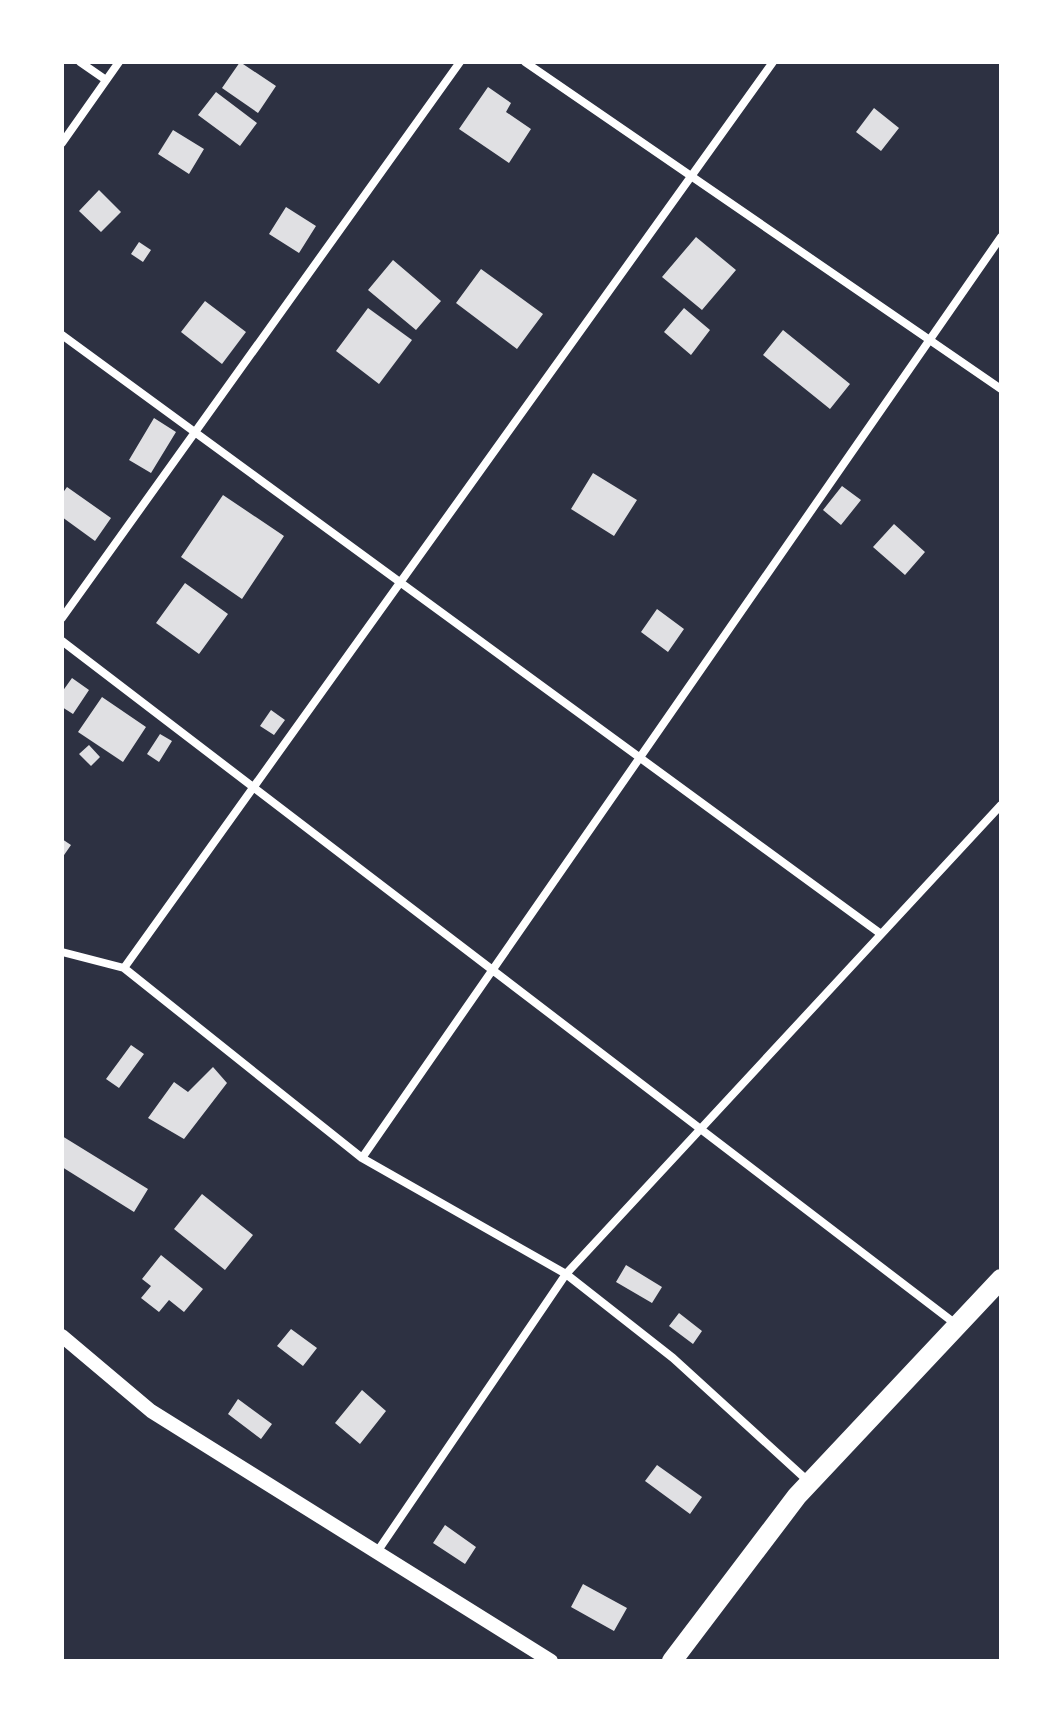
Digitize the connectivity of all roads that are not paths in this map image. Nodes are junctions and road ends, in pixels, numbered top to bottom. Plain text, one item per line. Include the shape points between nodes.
1 (80, 62) edge
2 (119, 62) edge
3 (460, 62) edge
4 (525, 62) edge
5 (773, 62) edge
6 (106, 80) junction
7 (62, 143) edge
8 (691, 176) junction
9 (1001, 237) edge
10 (62, 335) edge
11 (929, 340) junction
12 (1001, 389) edge
13 (195, 432) junction
14 (400, 582) junction
15 (62, 618) edge
16 (62, 641) edge
17 (640, 758) junction
18 (253, 787) junction
19 (1001, 805) edge
20 (881, 934) junction
21 (62, 952) edge
22 (124, 968) junction
23 (493, 971) junction
24 (700, 1129) junction
25 (362, 1158) junction
26 (566, 1274) junction
27 (1001, 1279) edge
28 (957, 1325) junction
29 (62, 1336) edge
30 (809, 1483) junction
31 (377, 1552) junction
32 (551, 1661) edge
33 (672, 1661) edge

1 - 6 street
2 - 6 street
3 - 13 street
4 - 8 street
5 - 8 street
6 - 7 street
8 - 11 street
8 - 14 street
9 - 11 street
10 - 13 street
11 - 12 street
11 - 17 street
13 - 14 street
13 - 15 street
14 - 17 street
14 - 18 street
16 - 18 street
17 - 20 street
17 - 23 street
18 - 22 street
18 - 23 street
19 - 20 street
20 - 24 street
21 - 22 street
22 - 25 street
23 - 24 street
23 - 25 street
24 - 26 street
24 - 28 street
25 - 26 street
26 - 30 street via 673,1358
26 - 31 street
27 - 28 main road
28 - 30 main road
29 - 31 street via 151,1411
30 - 33 main road
31 - 32 street

